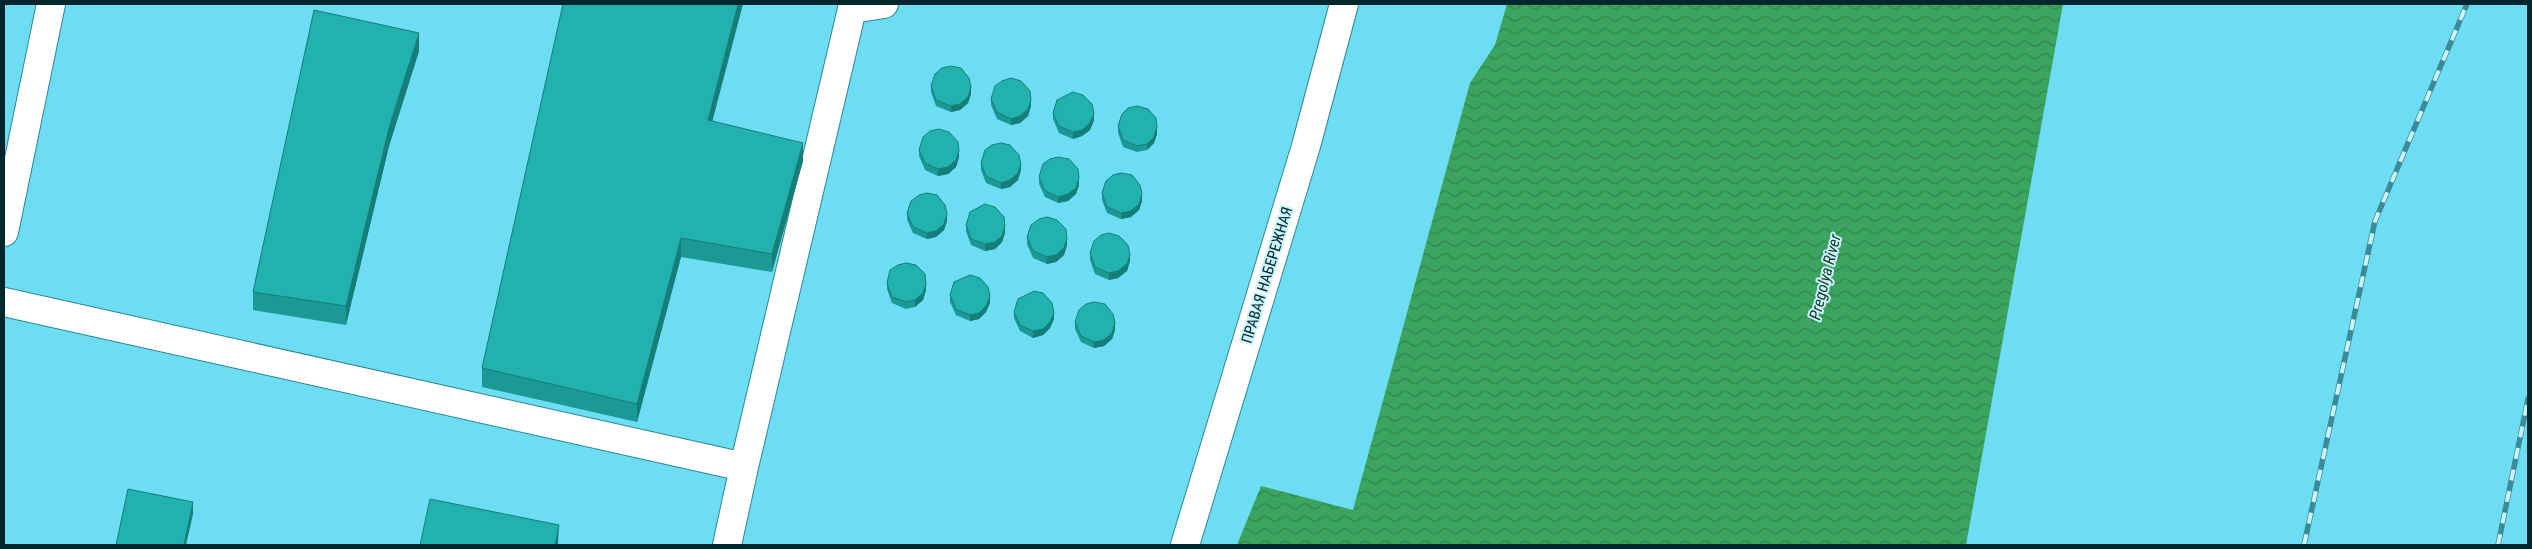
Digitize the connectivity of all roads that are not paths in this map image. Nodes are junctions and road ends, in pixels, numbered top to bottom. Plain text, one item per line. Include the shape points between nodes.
1 (51, 4) edge
2 (884, 4) edge
3 (1344, 4) edge
4 (4, 232) edge
5 (4, 302) edge
6 (744, 467) junction
7 (727, 545) edge
8 (1184, 545) edge

1 - 4 main road
2 - 6 main road via 852,9
3 - 8 main road, ПРАВАЯ НАБЕРЕЖНАЯ via 1306,146
5 - 6 main road
6 - 7 main road

